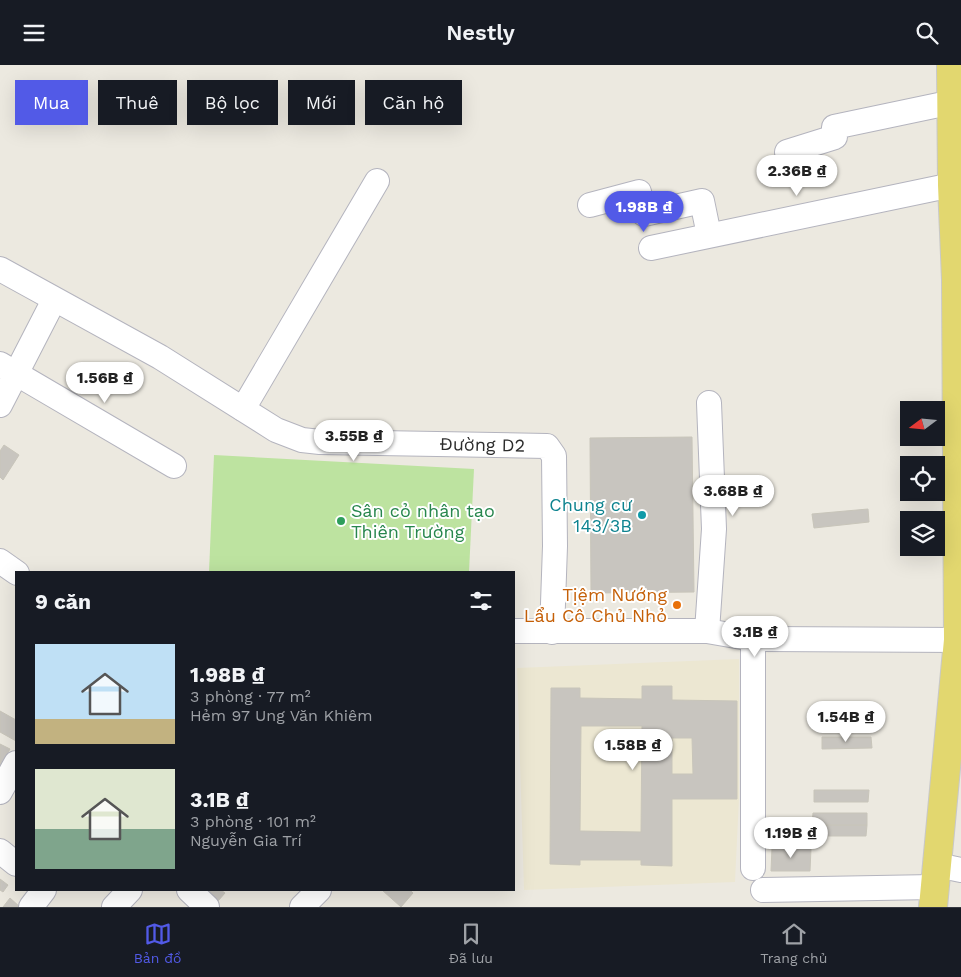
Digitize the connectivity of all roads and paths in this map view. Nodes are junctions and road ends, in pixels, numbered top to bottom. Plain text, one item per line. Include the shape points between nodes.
1 (951, 65) edge
2 (953, 102) junction
3 (787, 152) dead end
4 (377, 181) dead end
5 (952, 185) junction
6 (590, 205) dead end
7 (709, 235) junction
8 (651, 248) dead end
9 (0, 269) edge
10 (959, 279) edge
11 (54, 300) junction
12 (8, 369) edge
13 (709, 403) dead end
14 (0, 405) edge
15 (243, 409) junction
16 (174, 466) dead end
17 (0, 561) edge
18 (15, 571) edge
19 (515, 631) edge
20 (707, 631) junction
21 (552, 632) junction
22 (753, 639) junction
23 (960, 640) edge
24 (15, 765) edge
25 (0, 792) edge
26 (0, 851) edge
27 (15, 863) edge
28 (753, 868) dead end
29 (941, 882) edge
30 (764, 890) dead end
31 (43, 891) edge
32 (190, 891) edge
33 (318, 891) edge
34 (31, 907) edge
35 (207, 907) edge
36 (302, 907) edge

1 - 2 main road
2 - 3 street via 834,127 834,137
2 - 5 main road
4 - 15 street
5 - 7 street
5 - 10 main road
6 - 7 street via 639,192 644,214 702,201
7 - 8 street
9 - 11 street, Đường D2
10 - 23 main road
11 - 12 street
11 - 15 street, Đường D2 via 160,357
12 - 14 street
12 - 16 street
13 - 20 street via 714,529
15 - 21 street, Đường D2 via 276,430 302,440 547,446 554,457
17 - 18 street
19 - 21 street
20 - 21 street
20 - 22 street
22 - 23 street
22 - 28 street
23 - 29 main road
24 - 25 street
26 - 27 street
29 - 30 street
31 - 34 street
32 - 35 street
33 - 36 street

